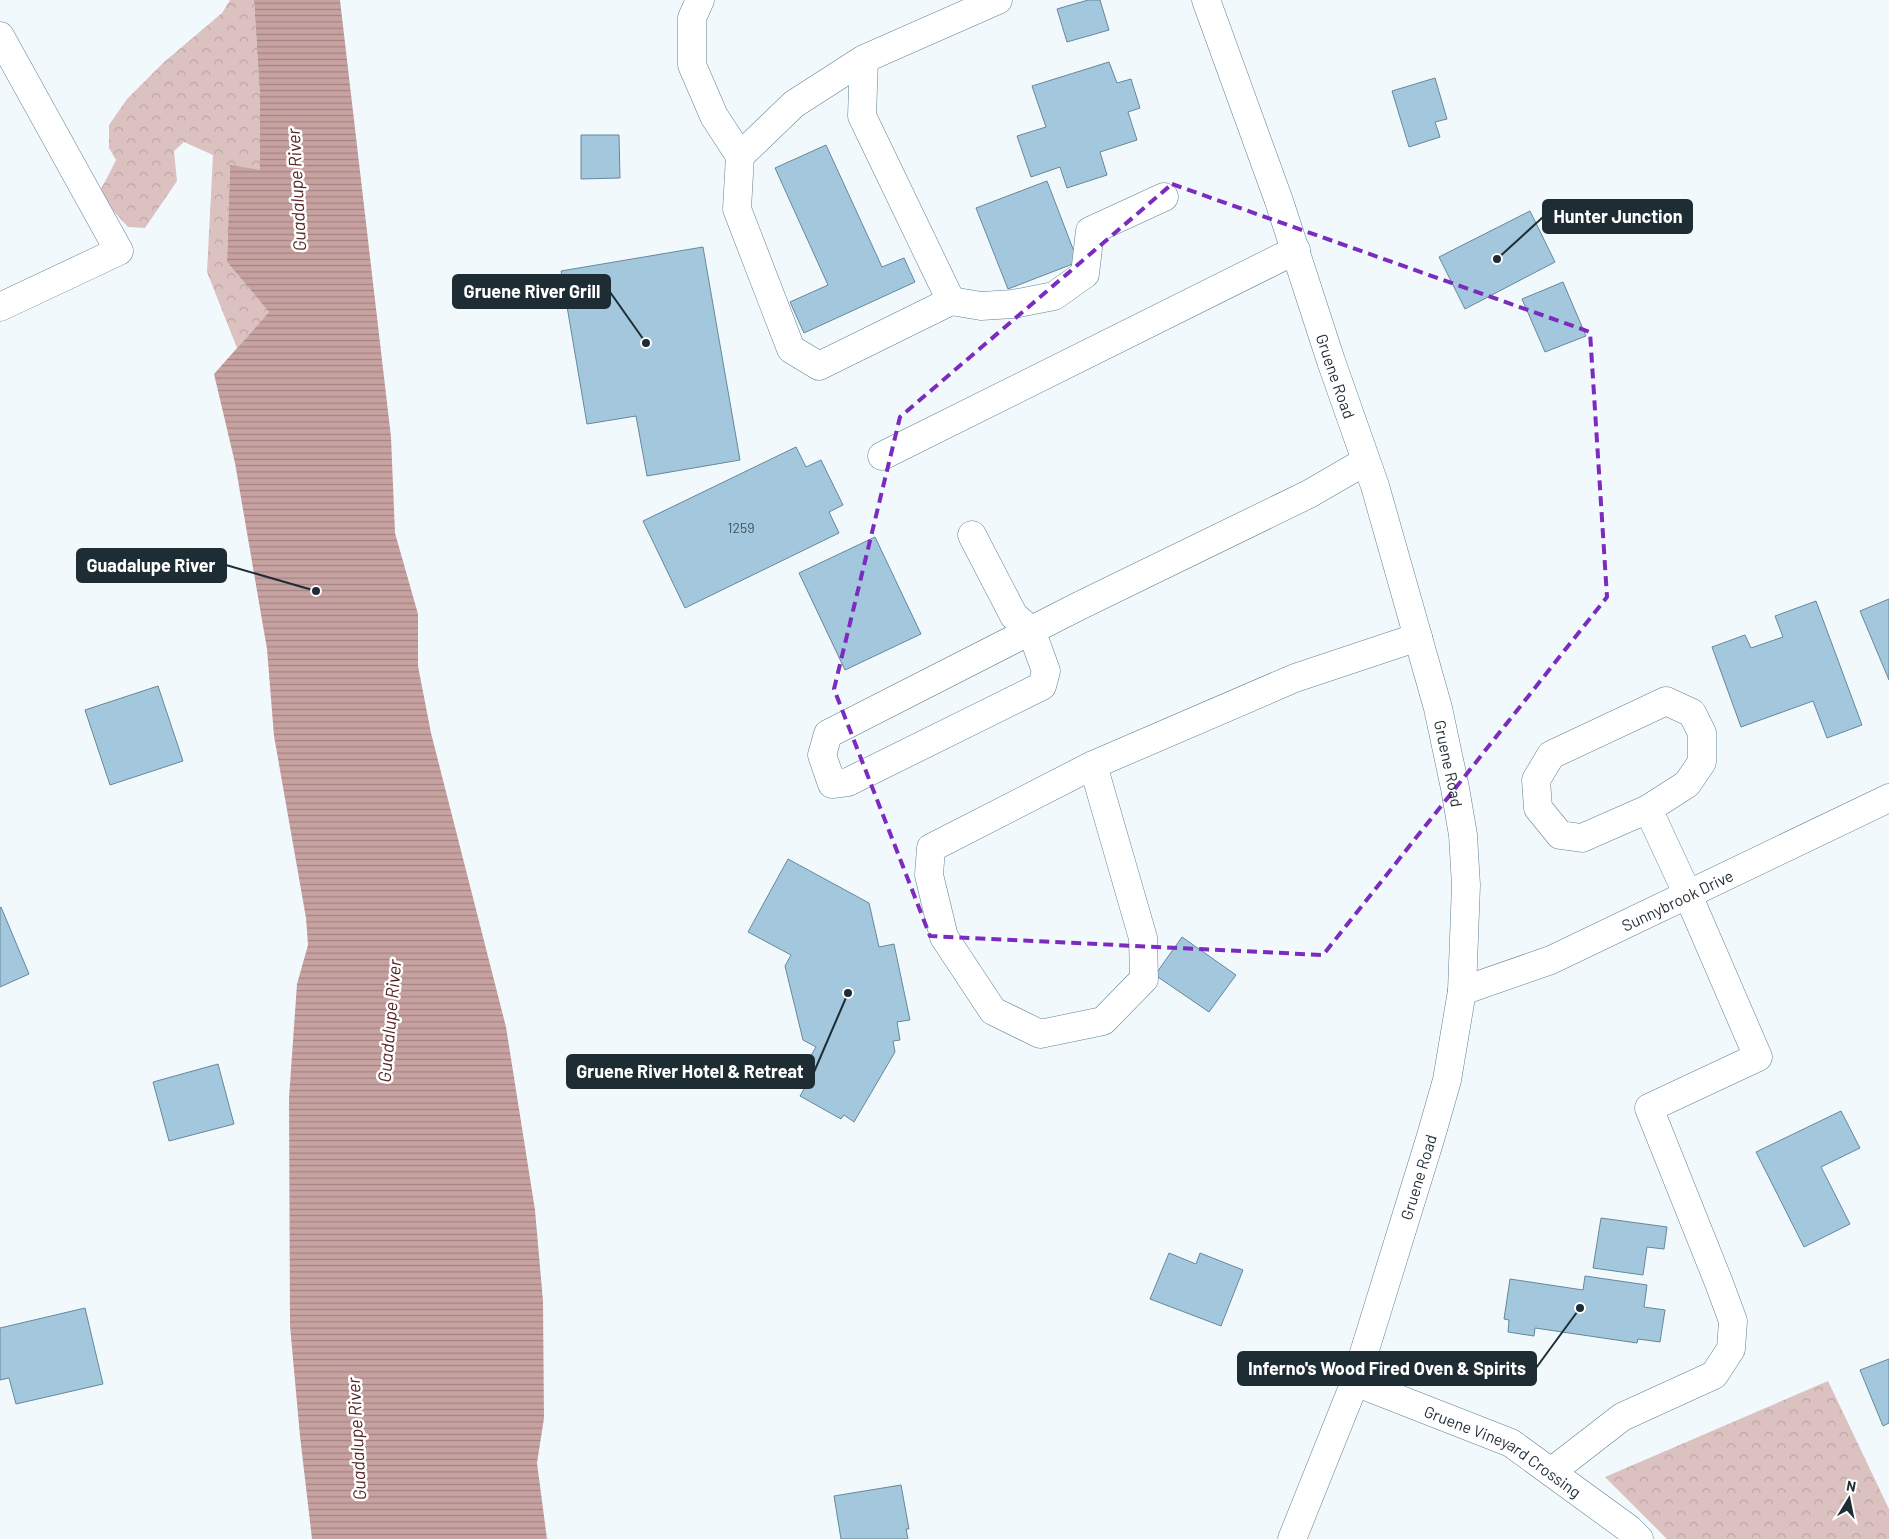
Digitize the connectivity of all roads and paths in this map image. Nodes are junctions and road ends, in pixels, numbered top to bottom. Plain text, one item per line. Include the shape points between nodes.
1 (700, 0) edge
2 (998, 0) edge
3 (1206, 0) edge
4 (0, 36) edge
5 (864, 59) junction
6 (740, 156) junction
7 (1164, 197) dead end
8 (1296, 250) junction
9 (951, 301) junction
10 (0, 308) edge
11 (882, 456) dead end
12 (1366, 461) junction
13 (972, 535) dead end
14 (1031, 630) junction
15 (1418, 637) junction
16 (1093, 765) junction
17 (1889, 798) edge
18 (1648, 809) junction
19 (1688, 895) junction
20 (1462, 991) junction
21 (1354, 1382) junction
22 (1552, 1472) junction
23 (1292, 1539) edge
24 (1639, 1539) edge

1 - 6 street via 692,18 692,65 714,116
2 - 5 street
3 - 8 street, Gruene Road
4 - 10 street via 119,251
5 - 6 street via 794,104
5 - 9 street via 862,116
6 - 9 street via 737,209 791,349 819,366
7 - 9 street via 1090,231 1085,274 1054,296 1013,304
8 - 11 street
8 - 12 street, Gruene Road
12 - 14 street via 1309,494
12 - 15 street, Gruene Road
13 - 14 street via 1014,616
14 - 14 street via 828,734 822,755 832,784 848,782 1042,686 1046,671
15 - 16 street via 1296,678
15 - 20 street, Gruene Road via 1438,708 1463,835 1466,885
16 - 16 street via 931,848 930,875 944,937 993,1011 1040,1034 1102,1021 1144,979 1143,938
17 - 19 street, Sunnybrook Drive
18 - 18 street via 1582,838 1560,835 1538,808 1536,780 1550,755 1666,701 1692,713 1702,733 1702,762 1687,784
18 - 19 street
19 - 20 street, Sunnybrook Drive via 1551,960
19 - 22 street via 1758,1056 1649,1108 1733,1321 1731,1349 1714,1375 1622,1417
20 - 21 street, Gruene Road via 1447,1080
21 - 22 street, Gruene Vineyard Crossing via 1511,1443
21 - 23 street, Gruene Road
22 - 24 street, Gruene Vineyard Crossing

